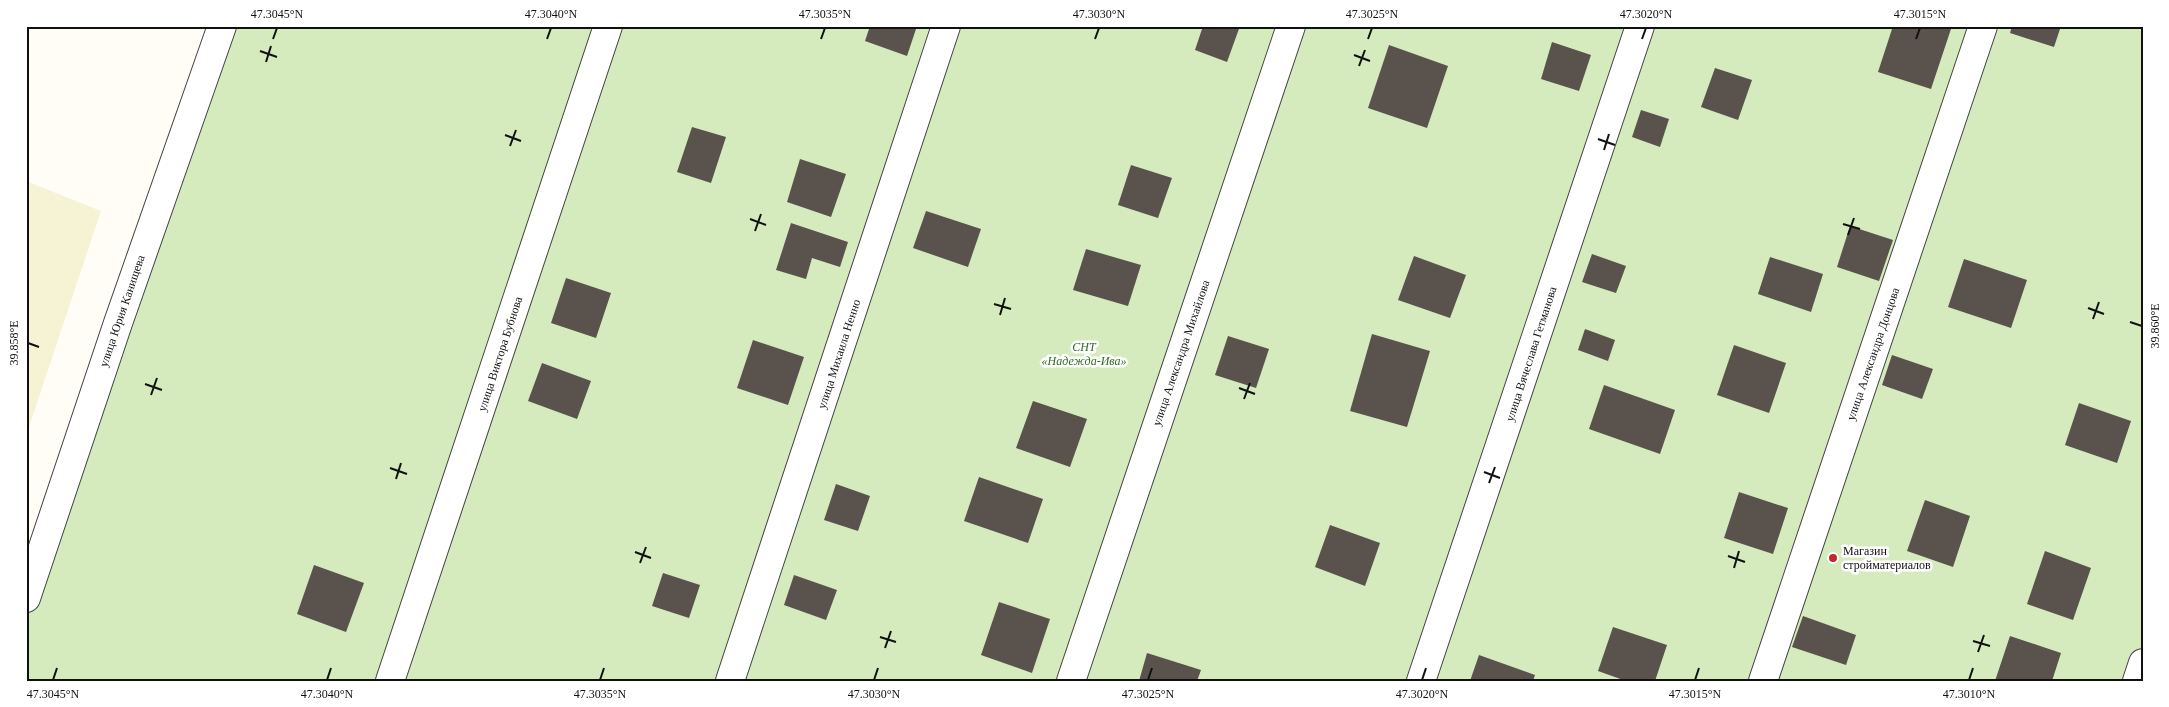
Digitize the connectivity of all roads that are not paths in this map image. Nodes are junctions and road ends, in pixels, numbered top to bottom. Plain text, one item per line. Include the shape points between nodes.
1 (222, 26) edge
2 (608, 26) edge
3 (946, 26) edge
4 (1291, 26) edge
5 (1640, 26) edge
6 (1983, 26) edge
7 (26, 598) edge
8 (2143, 663) edge
9 (390, 681) edge
10 (730, 681) edge
11 (1071, 681) edge
12 (1421, 681) edge
13 (1762, 681) edge
14 (2137, 681) edge

1 - 7 street, улица Юрия Канищева
2 - 9 street, улица Виктора Бубнова
3 - 10 street, улица Михаила Ненно
4 - 11 street, улица Александра Михайлова
5 - 12 street, улица Вячеслава Гетманова
6 - 13 street, улица Александра Донцова
8 - 14 street

